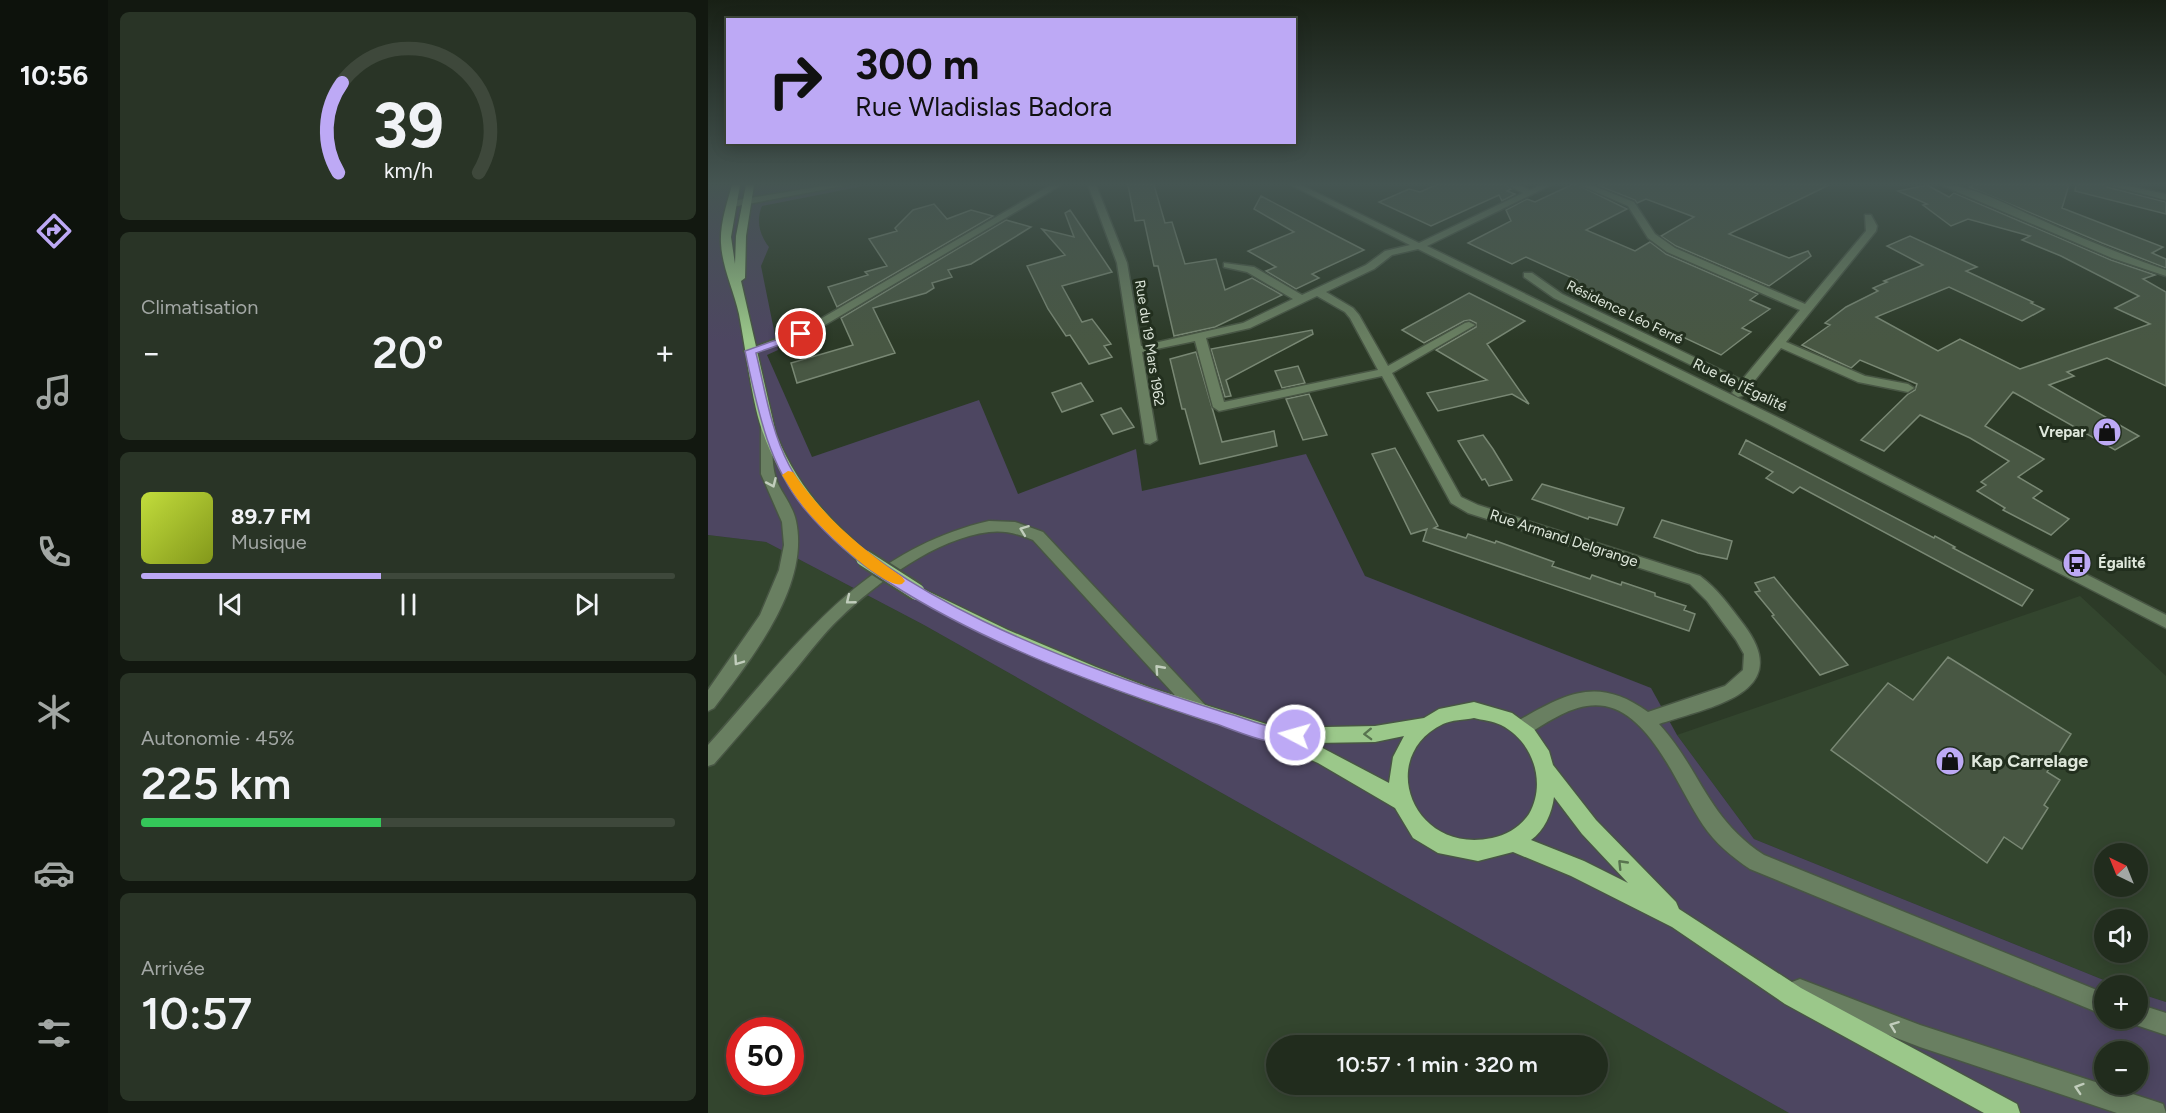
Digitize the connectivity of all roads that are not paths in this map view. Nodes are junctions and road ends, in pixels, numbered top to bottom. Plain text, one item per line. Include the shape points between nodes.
1 (727, 237) edge
2 (742, 237) edge
3 (968, 237) edge
4 (1113, 237) edge
5 (1395, 237) edge
6 (1404, 237) edge
7 (1439, 237) edge
8 (1652, 237) edge
9 (1866, 237) edge
10 (2074, 237) edge
11 (1420, 246) junction
12 (1389, 253) junction
13 (1228, 266) dead end
14 (2166, 273) edge
15 (1528, 275) dead end
16 (1318, 292) junction
17 (740, 293) junction
18 (1302, 300) junction
19 (1807, 309) junction
20 (1469, 325) dead end
21 (1200, 338) junction
22 (1779, 343) junction
23 (1137, 350) junction
24 (750, 351) junction
25 (1386, 372) junction
26 (1744, 386) junction
27 (1908, 388) dead end
28 (1732, 400) junction
29 (767, 426) junction
30 (1150, 441) dead end
31 (2166, 622) edge
32 (708, 703) edge
33 (1200, 711) junction
34 (1646, 721) junction
35 (1425, 724) junction
36 (1522, 728) junction
37 (1274, 735) junction
38 (708, 758) edge
39 (1548, 772) junction
40 (1401, 801) junction
41 (1511, 843) junction
42 (1679, 920) junction
43 (1760, 975) junction
44 (2094, 1000) edge
45 (2148, 1018) edge
46 (2166, 1024) edge
47 (2008, 1113) edge
48 (2154, 1113) edge

1 - 17 main road
2 - 17 main road
3 - 24 street via 809,330
4 - 23 street, Rue du 19 Mars 1962 via 1121,258
5 - 12 street via 1389,242
6 - 11 street, Rue de l'Égalité
7 - 11 street
8 - 19 street via 1671,250
9 - 19 street
10 - 14 street
11 - 12 street
11 - 28 street, Rue de l'Égalité
12 - 16 street via 1370,267
13 - 18 street via 1250,269
15 - 26 street, Résidence Léo Ferré via 1558,296
16 - 18 street
16 - 25 street, Rue Armand Delgrange via 1352,313
17 - 24 main road
18 - 21 street via 1246,326
19 - 22 street
20 - 25 street
21 - 23 street
21 - 25 street via 1219,407
22 - 26 street
22 - 27 street via 1862,379
23 - 30 street, Rue du 19 Mars 1962
24 - 29 main road
25 - 34 street, Rue Armand Delgrange via 1452,495 1461,503 1695,580 1749,643 1753,666 1740,686
26 - 28 street
28 - 31 street, Rue de l'Égalité
29 -> 32 street via 767,472 791,533 787,570 757,633
29 - 33 main road, bridge via 783,466 807,503 864,558 917,592 1036,651
33 - 37 main road
33 -> 38 street via 1038,536 1023,528 996,525 957,533 933,544 855,596 818,632
34 - 36 street via 1616,701 1590,698 1558,708
34 - 44 street via 1710,819 1743,854
35 - 36 main road via 1453,712 1474,710 1504,717
35 -> 37 main road via 1375,734
35 - 40 main road via 1412,737 1399,762
36 - 39 main road via 1542,752
37 - 40 main road via 1351,770
39 - 41 main road via 1542,812
42 -> 39 main road via 1604,844
40 - 41 main road via 1417,827 1445,845 1479,851
41 - 42 main road via 1577,868
42 - 43 main road
43 - 47 main road
48 -> 43 street via 1920,1036
45 - 46 street

